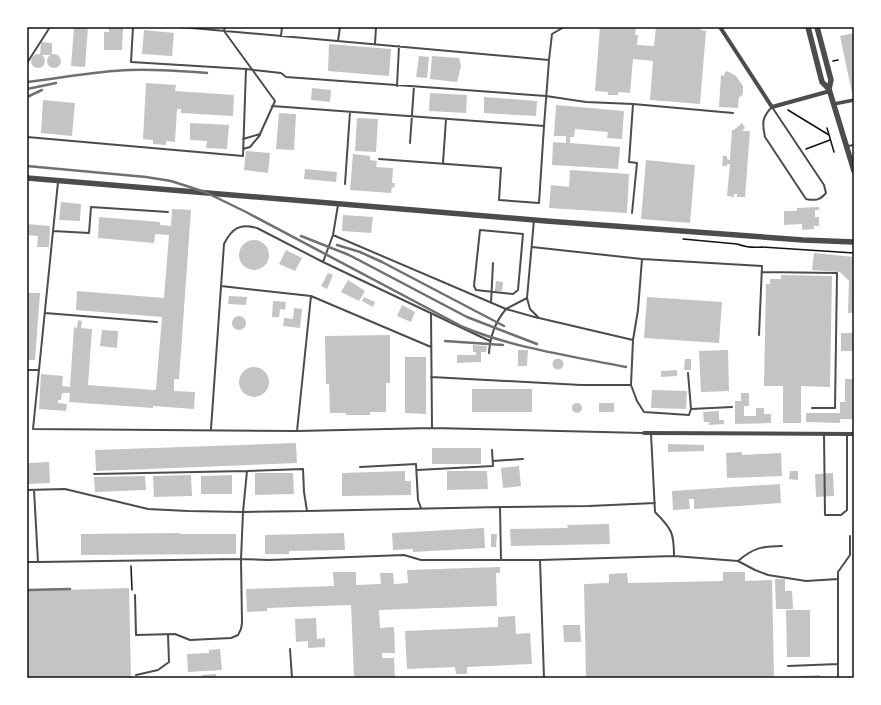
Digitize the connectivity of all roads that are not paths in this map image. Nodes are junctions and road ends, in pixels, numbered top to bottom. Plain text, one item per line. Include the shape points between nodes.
1 (50, 27) edge
2 (133, 27) edge
3 (180, 27) edge
4 (225, 27) edge
5 (282, 27) edge
6 (340, 27) edge
7 (376, 27) edge
8 (564, 27) edge
9 (720, 27) edge
10 (808, 27) edge
11 (817, 27) edge
12 (224, 31) junction
13 (282, 36) junction
14 (338, 41) junction
15 (375, 44) junction
16 (399, 46) junction
17 (549, 60) junction
18 (27, 63) edge
19 (246, 69) junction
20 (252, 70) junction
21 (397, 86) junction
22 (414, 86) junction
23 (829, 90) junction
24 (546, 96) junction
25 (854, 100) edge
26 (632, 104) junction
27 (834, 104) junction
28 (272, 106) junction
29 (772, 106) junction
30 (350, 112) junction
31 (733, 113) dead end
32 (412, 116) junction
33 (446, 119) junction
34 (544, 126) junction
35 (260, 134) junction
36 (27, 137) edge
37 (243, 139) junction
38 (410, 143) dead end
39 (854, 145) edge
40 (847, 146) junction
41 (243, 149) junction
42 (849, 153) junction
43 (379, 159) dead end
44 (854, 160) edge
45 (443, 164) junction
46 (854, 171) edge
47 (27, 178) edge
48 (58, 181) junction
49 (345, 184) dead end
50 (338, 203) junction
51 (168, 212) dead end
52 (632, 213) dead end
53 (534, 220) junction
54 (53, 231) junction
55 (333, 236) junction
56 (854, 242) edge
57 (532, 247) junction
58 (642, 259) junction
59 (323, 262) junction
60 (493, 263) dead end
61 (762, 272) junction
62 (221, 286) junction
63 (491, 291) junction
64 (311, 296) junction
65 (527, 298) junction
66 (491, 303) junction
67 (506, 309) junction
68 (45, 313) junction
69 (431, 313) junction
70 (539, 318) junction
71 (157, 322) dead end
72 (759, 335) dead end
73 (633, 340) junction
74 (490, 341) junction
75 (431, 347) junction
76 (489, 353) dead end
77 (27, 370) edge
78 (39, 370) junction
79 (688, 373) dead end
80 (432, 377) junction
81 (631, 385) junction
82 (732, 407) dead end
83 (812, 408) dead end
84 (691, 409) junction
85 (432, 428) junction
86 (211, 429) junction
87 (297, 431) junction
88 (644, 433) joint
89 (650, 433) junction
90 (824, 434) junction
91 (847, 434) junction
92 (854, 434) edge
93 (492, 450) dead end
94 (523, 459) dead end
95 (493, 461) junction
96 (360, 467) dead end
97 (417, 470) junction
98 (246, 471) junction
99 (94, 474) dead end
100 (27, 490) edge
101 (34, 490) junction
102 (655, 503) junction
103 (500, 507) junction
104 (421, 508) junction
105 (307, 511) junction
106 (243, 512) junction
107 (850, 536) dead end
108 (782, 546) dead end
109 (674, 556) junction
110 (241, 559) junction
111 (501, 559) junction
112 (540, 560) junction
113 (738, 560) junction
114 (27, 562) edge
115 (38, 562) junction
116 (838, 579) junction
117 (135, 595) road end
118 (168, 635) junction
119 (290, 649) dead end
120 (838, 664) junction
121 (788, 666) dead end
122 (136, 675) dead end
123 (292, 678) edge
124 (544, 678) edge
125 (838, 678) edge

1 - 18 lane
2 - 19 lane via 130,62
3 - 12 lane
4 - 12 lane
5 - 13 lane
6 - 14 lane
7 - 15 lane
8 - 17 lane via 552,34
9 - 29 street
10 - 23 street via 822,82
11 - 23 street via 831,80
12 - 13 lane
12 - 20 lane
13 - 14 lane
14 - 15 lane
15 - 16 lane
16 - 17 lane
16 - 21 lane
17 - 24 lane
19 - 20 lane
19 - 37 lane
20 - 21 lane via 281,73 286,77
20 - 28 lane via 275,101
21 - 22 lane
22 - 24 lane
22 - 32 lane
23 - 27 street
23 - 29 street
24 - 26 lane via 586,102
24 - 34 lane
25 - 27 street
26 - 31 lane
26 - 52 lane via 629,162 637,163
27 - 40 street
28 - 30 lane
28 - 35 lane
29 - 29 lane via 764,115 765,137 806,199 821,199 826,193 824,185
30 - 32 lane
30 - 49 lane
32 - 33 lane
32 - 38 lane
33 - 34 lane
33 - 45 lane
34 - 45 lane via 539,203 499,200 501,168
35 - 37 lane
35 - 41 lane via 250,147
36 - 41 lane via 242,156
37 - 41 lane
39 - 40 lane
40 - 42 street
42 - 44 street
42 - 46 street
43 - 45 lane
47 - 48 street
48 - 50 street
48 - 54 lane
50 - 53 street
50 - 55 lane
51 - 54 lane via 90,207 89,233
53 - 56 street
53 - 57 lane
54 - 68 lane
55 - 59 lane
55 - 66 lane
57 - 58 lane
57 - 65 lane
58 - 61 lane via 762,266
58 - 73 lane
59 - 62 lane via 247,225 229,233 224,244
59 - 69 lane
60 - 63 lane
61 - 72 lane
61 - 83 lane via 837,273 835,408
62 - 64 lane
62 - 86 lane
63 - 63 lane via 476,290 474,286 480,230 523,234 518,290 513,294
63 - 66 lane
64 - 75 lane
64 - 87 lane
65 - 67 lane
65 - 70 lane via 530,309
66 - 67 lane
67 - 70 lane
67 - 74 lane via 498,318
68 - 71 lane
68 - 78 lane
69 - 74 lane
69 - 75 lane
70 - 73 lane
73 - 81 lane
74 - 76 lane
75 - 80 lane
77 - 78 lane
78 - 86 lane via 33,429
79 - 84 lane
80 - 81 lane via 573,385
80 - 85 lane
81 - 84 lane via 644,412 689,416
82 - 84 lane
85 - 87 lane
85 - 88 lane
86 - 87 lane
88 - 89 street
89 - 90 street
89 - 102 lane
90 - 91 street
90 - 91 lane via 825,515 841,515 846,510
91 - 92 street
93 - 95 lane
94 - 95 lane
95 - 97 lane via 493,466
96 - 97 lane via 416,464
97 - 104 lane via 418,500
98 - 99 lane
98 - 105 lane via 303,469
98 - 106 lane
100 - 101 lane
101 - 106 lane via 65,489 148,509
101 - 115 lane
102 - 103 lane
102 - 109 lane via 655,512 669,526 674,538
103 - 104 lane
103 - 111 lane
104 - 105 lane
105 - 106 lane
106 - 110 lane
107 - 116 lane via 850,555 838,572
108 - 113 lane via 766,546 748,552
109 - 112 lane
109 - 113 lane
110 - 111 lane via 404,555 422,560
110 - 115 lane
110 - 118 lane via 242,623 238,635 231,638 190,640 175,634
111 - 112 lane
112 - 124 lane
113 - 116 lane via 768,575 806,581
114 - 115 lane
116 - 120 lane
117 - 118 lane via 136,635
118 - 122 lane via 169,662 158,670
119 - 123 lane
120 - 121 lane
120 - 125 lane

